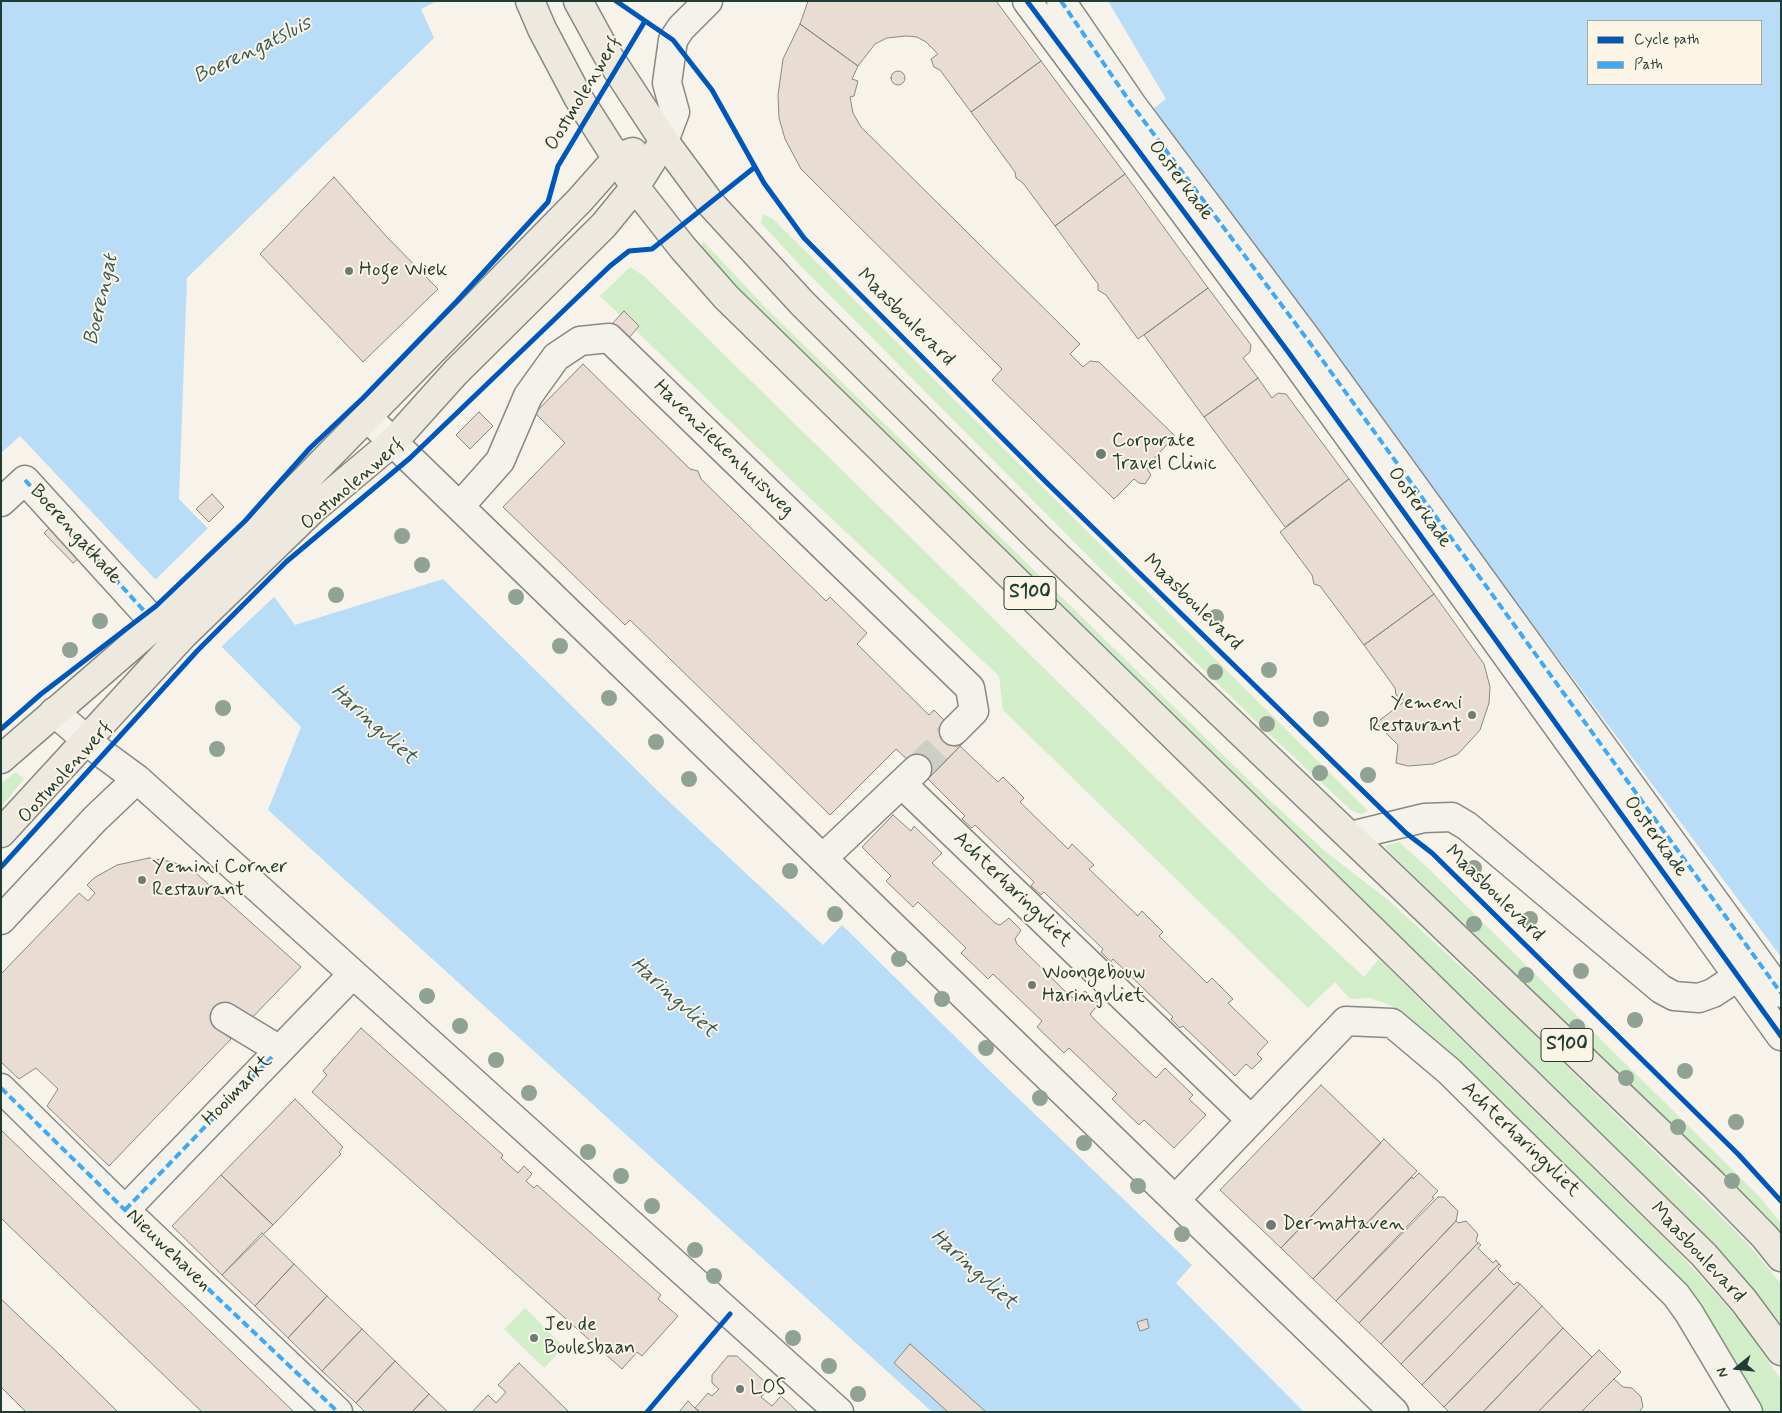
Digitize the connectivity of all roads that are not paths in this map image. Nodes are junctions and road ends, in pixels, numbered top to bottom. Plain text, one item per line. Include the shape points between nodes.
1 (530, 1) edge
2 (578, 1) edge
3 (708, 1) edge
4 (1027, 1) edge
5 (1061, 1) edge
6 (664, 141) junction
7 (618, 157) junction
8 (636, 186) junction
9 (368, 418) junction
10 (394, 441) junction
11 (1, 502) edge
12 (460, 506) junction
13 (264, 540) junction
14 (165, 621) junction
15 (54, 712) junction
16 (954, 731) tunnel mouth
17 (85, 739) junction
18 (1, 759) edge
19 (137, 779) junction
20 (1, 832) edge
21 (1350, 836) junction
22 (823, 858) junction
23 (1, 920) edge
24 (352, 974) junction
25 (1737, 977) junction
26 (1781, 993) edge
27 (225, 1017) dead end
28 (1781, 1036) edge
29 (276, 1052) junction
30 (1, 1088) edge
31 (1251, 1120) junction
32 (1175, 1200) junction
33 (125, 1210) junction
34 (1781, 1257) edge
35 (1781, 1351) edge
36 (338, 1412) edge
37 (839, 1412) edge
38 (1394, 1412) edge
39 (1748, 1412) edge

1 - 7 main road, Maasboulevard via 579,99
2 - 6 main road via 607,54
3 - 6 street via 692,15 673,40 668,83 675,112
4 - 25 street, Oosterkade via 1290,353
5 - 26 street, Oosterkade via 1132,105 1360,412
6 - 7 main road, Oostmolenwerf
6 - 8 main road, Oostmolenwerf
6 - 21 main road, S100 via 710,203 809,310 1038,538
7 - 8 main road, Maasboulevard / S100
7 - 9 main road, Oostmolenwerf
8 - 10 main road, Oostmolenwerf via 604,225 456,372
8 - 35 main road, Maasboulevard / S100 via 682,247 733,304 1704,1255
9 - 10 street
9 - 13 main road, Oostmolenwerf
10 - 12 street
10 - 13 main road, Oostmolenwerf via 313,509
11 - 14 street, Boerengatkade via 25,480
12 - 16 street, Havenziekenhuisweg via 500,461 528,396 556,356 580,341 609,338 970,688 974,711
12 - 22 street
13 - 14 main road, Oostmolenwerf
14 - 15 main road, Oostmolenwerf
14 - 17 main road, Oostmolenwerf
15 - 17 street
15 - 18 main road, Oostmolenwerf
17 - 19 street
17 - 20 main road, Oostmolenwerf
19 - 23 street
19 - 24 street
21 - 25 street via 1424,818 1452,817 1467,826 1661,989 1674,996 1699,998
21 - 34 main road, S100 via 1718,1190
22 - 31 street, Achterharingvliet via 909,777
22 - 32 street
24 - 29 street, Hooimarkt
24 - 37 street
25 - 28 street, Oosterkade
27 - 29 street
29 - 33 street, Hooimarkt
30 - 33 street, Nieuwehaven
31 - 32 street, Achterharingvliet
31 - 39 street, Achterharingvliet via 1346,1021 1392,1023 1449,1071 1672,1290
32 - 38 street
33 - 36 street, Nieuwehaven

